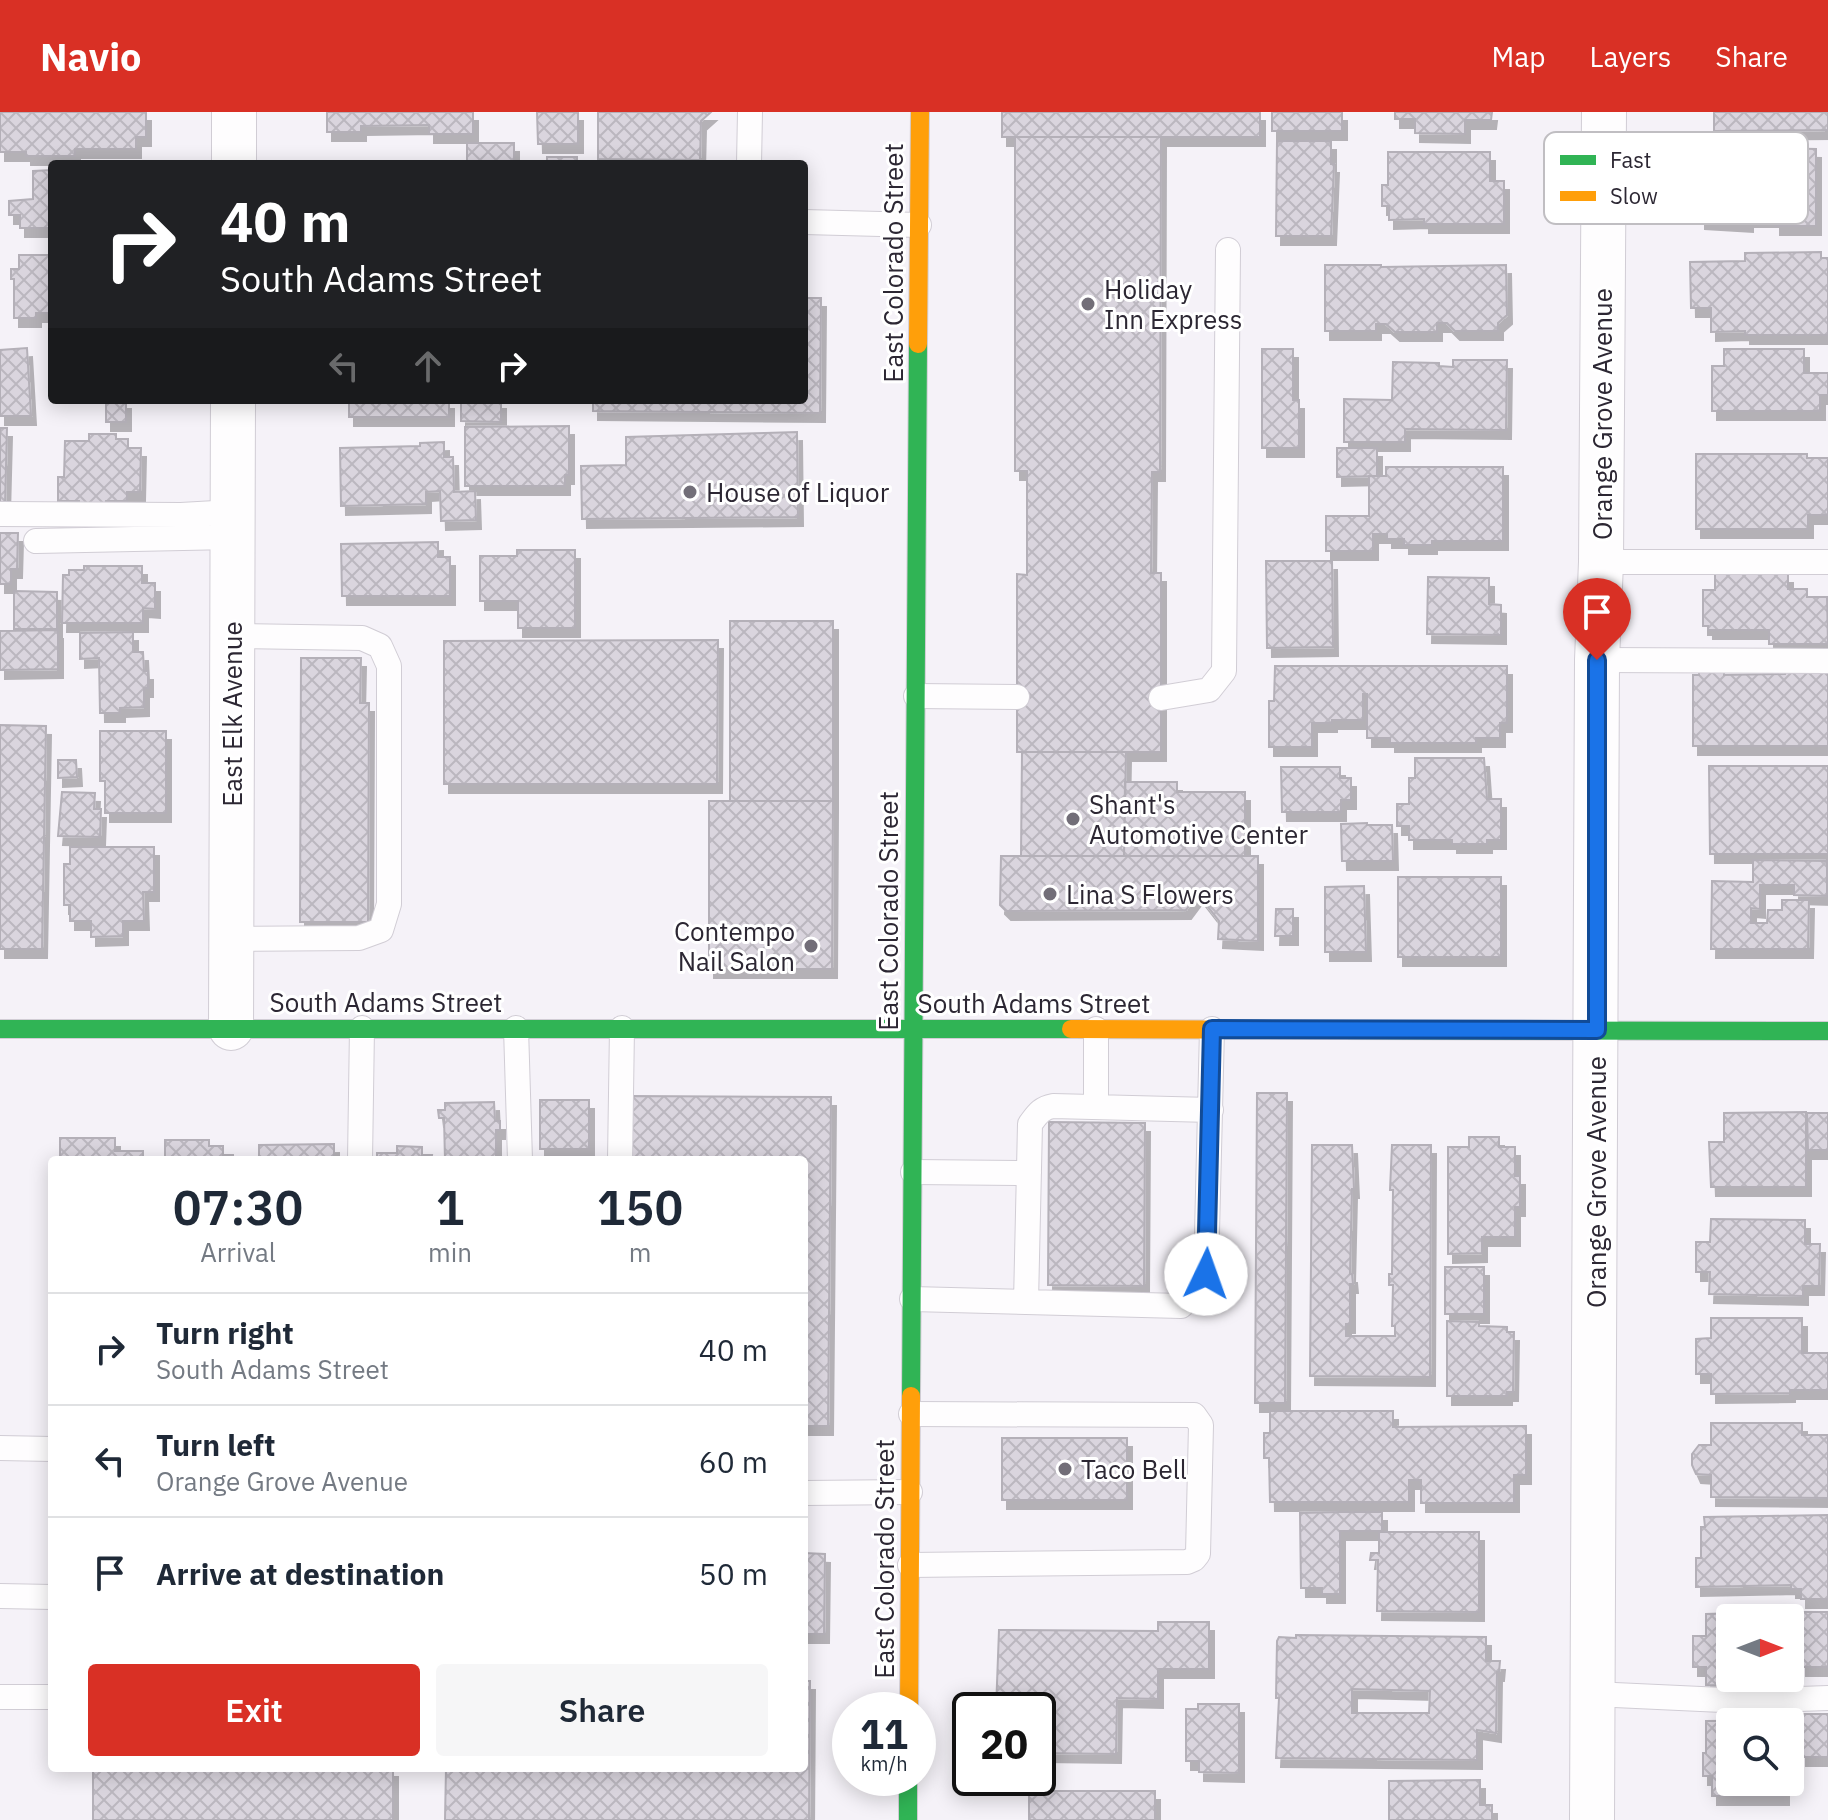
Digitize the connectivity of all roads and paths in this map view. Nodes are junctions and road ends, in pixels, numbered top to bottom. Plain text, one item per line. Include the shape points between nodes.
1 (234, 112) edge
2 (750, 112) edge
3 (920, 112) edge
4 (1604, 112) edge
5 (1604, 132) edge
6 (234, 160) edge
7 (749, 160) edge
8 (808, 222) edge
9 (1603, 224) edge
10 (919, 225) junction
11 (1228, 250) dead end
12 (233, 404) edge
13 (0, 514) edge
14 (232, 525) junction
15 (36, 541) dead end
16 (1601, 562) junction
17 (1828, 562) edge
18 (232, 636) junction
19 (1597, 660) junction
20 (1828, 661) edge
21 (916, 696) junction
22 (1017, 697) dead end
23 (1161, 698) dead end
24 (231, 939) junction
25 (231, 1028) junction
26 (362, 1028) junction
27 (516, 1028) junction
28 (622, 1028) junction
29 (913, 1028) junction
30 (0, 1029) edge
31 (1096, 1029) junction
32 (1212, 1029) junction
33 (1597, 1030) junction
34 (1828, 1031) edge
35 (1096, 1107) junction
36 (1211, 1110) junction
37 (360, 1156) edge
38 (520, 1156) edge
39 (620, 1156) edge
40 (913, 1172) junction
41 (1029, 1173) junction
42 (912, 1299) junction
43 (1026, 1302) junction
44 (911, 1414) junction
45 (0, 1448) edge
46 (48, 1449) edge
47 (910, 1492) junction
48 (808, 1493) edge
49 (910, 1565) junction
50 (0, 1596) edge
51 (48, 1597) edge
52 (909, 1692) edge
53 (1593, 1694) junction
54 (0, 1697) edge
55 (48, 1697) edge
56 (1828, 1698) edge
57 (908, 1796) edge
58 (908, 1820) edge
59 (1592, 1820) edge

1 - 6 street
2 - 7 lane
3 - 10 street, East Colorado Street
4 - 5 street, Orange Grove Avenue
8 - 10 lane
9 - 16 street, Orange Grove Avenue
10 - 21 street, East Colorado Street
11 - 23 lane via 1224,671 1209,690
12 - 14 street, East Elk Avenue
13 - 14 lane via 181,515
14 - 15 lane
14 - 18 street, East Elk Avenue
16 - 17 lane
16 - 19 street, Orange Grove Avenue
18 - 24 street, East Elk Avenue
18 - 24 lane via 362,638 380,646 389,666 389,904 381,930 359,938
19 - 20 lane
19 - 33 street, Orange Grove Avenue
21 - 22 lane
21 - 29 street, East Colorado Street
24 - 25 street, East Elk Avenue
25 - 26 street, South Adams Street
25 - 30 street, South Adams Street
26 - 27 street, South Adams Street
26 - 37 lane
27 - 28 street, South Adams Street
27 - 38 lane
28 - 29 street, South Adams Street
28 - 39 lane
29 - 31 street, South Adams Street
29 - 40 street, East Colorado Street
31 - 32 street, South Adams Street
31 - 35 lane
32 - 33 street, South Adams Street
32 - 36 lane
33 - 34 street, South Adams Street
33 - 53 street, Orange Grove Avenue
35 - 36 lane
35 - 41 lane via 1044,1108 1030,1124
36 - 43 lane via 1206,1274 1197,1291 1181,1306
40 - 41 lane
40 - 42 street, East Colorado Street
41 - 43 lane
42 - 43 lane
42 - 44 street, East Colorado Street
44 - 47 street, East Colorado Street
44 - 49 lane via 1194,1415 1201,1425 1194,1559
45 - 46 lane
47 - 48 lane
47 - 49 street, East Colorado Street
49 - 52 street, East Colorado Street
50 - 51 lane
53 - 56 lane via 1744,1701
53 - 59 street, Orange Grove Avenue
54 - 55 lane
57 - 58 street

